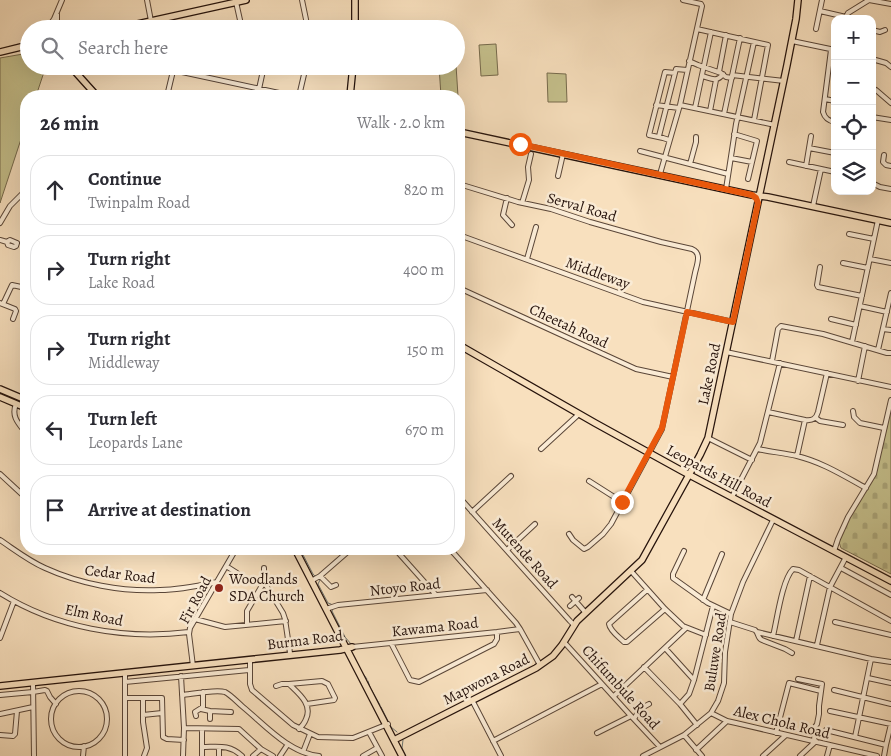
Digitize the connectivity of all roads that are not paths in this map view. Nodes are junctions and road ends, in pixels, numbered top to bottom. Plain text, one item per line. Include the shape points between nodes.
1 (147, 0) edge
2 (246, 0) edge
3 (302, 0) edge
4 (356, 0) edge
5 (683, 0) edge
6 (798, 0) edge
7 (822, 0) edge
8 (59, 1) edge
9 (236, 2) junction
10 (891, 4) edge
11 (58, 11) junction
12 (820, 11) junction
13 (835, 15) edge
14 (848, 15) edge
15 (54, 20) edge
16 (57, 20) edge
17 (151, 20) edge
18 (155, 20) edge
19 (240, 20) edge
20 (306, 20) edge
21 (356, 20) edge
22 (697, 29) junction
23 (816, 29) dead end
24 (885, 30) dead end
25 (876, 31) edge
26 (711, 32) junction
27 (726, 35) junction
28 (740, 38) junction
29 (792, 41) junction
30 (754, 42) junction
31 (20, 48) edge
32 (831, 50) edge
33 (0, 53) edge
34 (831, 60) edge
35 (876, 60) edge
36 (689, 61) junction
37 (704, 67) junction
38 (891, 67) edge
39 (687, 70) junction
40 (676, 73) junction
41 (721, 73) junction
42 (79, 75) edge
43 (171, 75) edge
44 (191, 75) edge
45 (262, 75) edge
46 (304, 75) edge
47 (353, 75) edge
48 (702, 76) junction
49 (732, 76) junction
50 (747, 76) junction
51 (762, 77) junction
52 (828, 77) junction
53 (831, 77) edge
54 (716, 80) junction
55 (784, 80) junction
56 (259, 89) junction
57 (92, 90) edge
58 (168, 90) edge
59 (264, 90) edge
60 (300, 90) edge
61 (352, 90) edge
62 (876, 90) dead end
63 (825, 100) junction
64 (831, 101) edge
65 (891, 103) edge
66 (656, 105) junction
67 (679, 106) junction
68 (666, 107) junction
69 (695, 108) junction
70 (710, 111) junction
71 (724, 114) junction
72 (738, 117) junction
73 (876, 118) edge
74 (754, 120) junction
75 (891, 120) edge
76 (831, 121) edge
77 (775, 125) junction
78 (465, 133) edge
79 (734, 134) junction
80 (659, 136) junction
81 (812, 136) dead end
82 (696, 137) dead end
83 (669, 140) junction
84 (809, 148) junction
85 (640, 151) dead end
86 (831, 152) edge
87 (530, 154) dead end
88 (563, 154) junction
89 (884, 155) dead end
90 (664, 158) junction
91 (731, 158) junction
92 (752, 162) junction
93 (789, 162) dead end
94 (690, 164) junction
95 (806, 166) junction
96 (891, 166) edge
97 (821, 169) junction
98 (831, 171) edge
99 (660, 174) junction
100 (728, 174) junction
101 (558, 176) dead end
102 (748, 179) dead end
103 (876, 185) edge
104 (465, 186) edge
105 (726, 189) junction
106 (762, 189) junction
107 (891, 189) edge
108 (752, 195) junction
109 (20, 196) edge
110 (760, 196) junction
111 (768, 197) junction
112 (507, 198) junction
113 (522, 203) junction
114 (758, 203) junction
115 (813, 206) junction
116 (878, 220) junction
117 (0, 222) edge
118 (891, 223) edge
119 (512, 225) dead end
120 (536, 227) dead end
121 (849, 234) dead end
122 (465, 237) edge
123 (874, 239) junction
124 (0, 240) edge
125 (7, 242) dead end
126 (527, 259) junction
127 (870, 259) junction
128 (891, 263) edge
129 (843, 264) dead end
130 (820, 267) dead end
131 (868, 268) junction
132 (20, 286) edge
133 (465, 291) edge
134 (891, 293) edge
135 (862, 296) junction
136 (2, 303) edge
137 (860, 306) junction
138 (687, 312) junction
139 (887, 312) junction
140 (13, 319) dead end
141 (831, 319) dead end
142 (733, 322) junction
143 (856, 325) junction
144 (883, 329) junction
145 (891, 330) edge
146 (852, 342) junction
147 (865, 346) junction
148 (465, 349) edge
149 (878, 350) junction
150 (726, 352) junction
151 (891, 353) edge
152 (772, 361) junction
153 (780, 363) junction
154 (826, 373) junction
155 (673, 376) junction
156 (858, 381) junction
157 (891, 387) edge
158 (0, 389) edge
159 (0, 397) edge
160 (19, 397) joint
161 (891, 400) edge
162 (16, 404) junction
163 (20, 406) edge
164 (768, 412) junction
165 (853, 412) dead end
166 (579, 414) junction
167 (816, 418) junction
168 (804, 420) junction
169 (20, 426) edge
170 (843, 426) dead end
171 (884, 428) junction
172 (708, 438) junction
173 (541, 449) dead end
174 (758, 449) junction
175 (649, 453) junction
176 (797, 456) junction
177 (752, 460) junction
178 (0, 474) edge
179 (689, 475) junction
180 (511, 476) dead end
181 (696, 478) junction
182 (589, 481) dead end
183 (866, 488) junction
184 (20, 492) edge
185 (732, 497) junction
186 (622, 502) junction
187 (465, 504) edge
188 (472, 512) junction
189 (773, 520) junction
190 (535, 524) dead end
191 (569, 534) dead end
192 (0, 540) edge
193 (507, 550) junction
194 (684, 551) dead end
195 (834, 551) junction
196 (20, 554) edge
197 (722, 554) dead end
198 (22, 555) edge
199 (232, 555) edge
200 (300, 555) edge
201 (344, 555) edge
202 (400, 555) edge
203 (455, 555) edge
204 (846, 557) junction
205 (226, 566) junction
206 (264, 568) dead end
207 (841, 568) junction
208 (631, 571) junction
209 (238, 573) dead end
210 (320, 576) junction
211 (810, 576) junction
212 (312, 581) junction
213 (891, 581) edge
214 (217, 582) junction
215 (264, 582) junction
216 (336, 586) dead end
217 (830, 587) junction
218 (487, 590) junction
219 (646, 590) junction
220 (0, 593) edge
221 (436, 595) junction
222 (891, 595) edge
223 (703, 600) junction
224 (14, 601) junction
225 (570, 606) dead end
226 (713, 606) junction
227 (327, 608) junction
228 (665, 609) junction
229 (586, 612) junction
230 (731, 614) junction
231 (195, 619) junction
232 (891, 621) edge
233 (286, 622) junction
234 (730, 622) junction
235 (835, 622) dead end
236 (247, 624) junction
237 (574, 625) junction
238 (686, 628) junction
239 (520, 629) junction
240 (189, 632) junction
241 (497, 632) junction
242 (757, 632) junction
243 (706, 634) junction
244 (891, 635) edge
245 (773, 636) junction
246 (0, 638) edge
247 (796, 641) junction
248 (564, 642) junction
249 (391, 643) junction
250 (817, 645) junction
251 (348, 647) junction
252 (665, 648) junction
253 (290, 653) junction
254 (792, 654) dead end
255 (250, 658) junction
256 (871, 658) junction
257 (891, 662) edge
258 (193, 665) junction
259 (540, 665) junction
260 (644, 667) junction
261 (249, 670) junction
262 (125, 673) junction
263 (181, 676) junction
264 (868, 678) junction
265 (798, 679) dead end
266 (694, 680) junction
267 (125, 682) junction
268 (33, 683) junction
269 (891, 683) edge
270 (289, 684) junction
271 (602, 684) junction
272 (0, 685) edge
273 (276, 686) dead end
274 (834, 690) dead end
275 (821, 691) junction
276 (33, 692) junction
277 (202, 692) junction
278 (0, 695) edge
279 (182, 695) junction
280 (614, 696) junction
281 (864, 697) junction
282 (125, 698) junction
283 (143, 698) junction
284 (472, 700) junction
285 (56, 704) junction
286 (307, 704) junction
287 (649, 704) dead end
288 (680, 704) junction
289 (891, 704) edge
290 (33, 707) junction
291 (201, 709) junction
292 (17, 711) junction
293 (210, 711) junction
294 (830, 711) dead end
295 (231, 712) dead end
296 (162, 713) junction
297 (711, 713) junction
298 (0, 714) edge
299 (143, 715) junction
300 (196, 716) dead end
301 (632, 718) junction
302 (859, 718) junction
303 (210, 719) dead end
304 (728, 721) junction
305 (891, 724) edge
306 (387, 725) junction
307 (697, 725) junction
308 (423, 726) junction
309 (184, 728) junction
310 (202, 729) junction
311 (299, 729) junction
312 (826, 730) dead end
313 (369, 732) junction
314 (392, 732) junction
315 (776, 732) junction
316 (597, 733) dead end
317 (310, 734) junction
318 (684, 735) junction
319 (786, 735) junction
320 (0, 736) edge
321 (855, 737) junction
322 (184, 740) junction
323 (395, 740) junction
324 (493, 741) junction
325 (815, 741) junction
326 (288, 744) junction
327 (830, 745) junction
328 (886, 745) junction
329 (84, 746) junction
330 (202, 747) junction
331 (219, 747) junction
332 (660, 747) junction
333 (377, 748) junction
334 (261, 749) junction
335 (850, 749) junction
336 (696, 750) junction
337 (303, 752) junction
338 (403, 754) edge
339 (240, 755) edge
340 (868, 755) edge
341 (34, 756) edge
342 (83, 756) edge
343 (125, 756) edge
344 (144, 756) edge
345 (183, 756) edge
346 (202, 756) edge
347 (219, 756) edge
348 (253, 756) edge
349 (273, 756) edge
350 (280, 756) edge
351 (319, 756) edge
352 (363, 756) edge
353 (382, 756) edge
354 (501, 756) edge
355 (642, 756) edge
356 (702, 756) edge
357 (763, 756) edge
358 (800, 756) edge
359 (827, 756) edge
360 (848, 756) edge
361 (877, 756) edge
362 (884, 756) edge

1 - 17 street
2 - 9 main road
3 - 20 street
4 - 21 main road
5 - 22 street via 702,5
6 - 29 main road, Lake Road
7 - 12 street
8 - 11 street
9 - 18 main road
9 - 19 street
10 - 14 street via 869,0
11 - 15 street
11 - 16 street
12 - 13 street
12 - 23 street
22 - 26 street
22 - 36 street
24 - 25 street
26 - 27 street
26 - 37 street
27 - 28 street
27 - 41 street
28 - 30 street
28 - 49 street
29 - 32 street
29 - 55 main road, Lake Road
30 - 50 street
30 - 51 street via 769,46
31 - 33 main road
34 - 52 street
35 - 38 street
36 - 37 street
36 - 39 street
37 - 41 street
37 - 48 street
39 - 40 street via 677,68
39 - 67 street
40 - 66 street via 664,72
40 - 68 street
41 - 49 street
41 - 54 street
42 - 57 main road
43 - 58 street
44 - 56 street
45 - 56 street
46 - 60 street
47 - 61 main road
48 - 54 street
48 - 69 street
49 - 50 street
49 - 71 street
50 - 51 street
50 - 72 street
51 - 55 street
51 - 74 street
52 - 53 street
52 - 63 street
54 - 70 street
55 - 77 main road, Lake Road
56 - 59 street
62 - 65 street
63 - 64 street
63 - 76 street via 824,116
66 - 68 street
66 - 80 street via 649,135
67 - 68 street
67 - 69 street
67 - 83 street
68 - 80 street
69 - 70 street
70 - 71 street
71 - 72 street
72 - 74 street
72 - 79 street
73 - 75 street
74 - 77 street
77 - 106 main road, Lake Road
78 - 88 main road
79 - 91 street
79 - 92 street via 756,140
80 - 83 street
81 - 84 street
82 - 94 street
83 - 90 street
84 - 86 street
84 - 95 street
85 - 90 street
87 - 113 street via 529,180
88 - 99 main road
88 - 101 street
89 - 96 street via 883,162
90 - 94 street
90 - 99 street
91 - 92 street
91 - 100 street
92 - 102 street
93 - 95 street
94 - 100 street
95 - 97 street
97 - 98 street
97 - 115 street
99 - 105 main road
100 - 105 street
103 - 107 street
104 - 112 street, Serval Road
105 - 108 main road
106 - 110 main road, Lake Road
106 - 111 main road
108 - 110 main road
108 - 114 main road
109 - 117 street
110 - 111 main road
110 - 114 main road, Lake Road
111 - 115 main road
112 - 113 street, Serval Road
112 - 119 street via 502,215
113 - 138 street, Serval Road via 696,251 698,259
114 - 142 main road, Lake Road
115 - 116 main road
116 - 118 main road
116 - 123 street
120 - 126 street
121 - 123 street
122 - 126 street, Middleway
123 - 127 street
124 - 125 street
126 - 138 street, Middleway via 643,302
127 - 128 street
127 - 131 street
129 - 131 street
130 - 135 street via 818,287
131 - 135 street
132 - 136 street via 12,284
133 - 155 street, Cheetah Road via 636,369
134 - 139 street
135 - 137 street
136 - 140 street via 15,309
137 - 139 street
137 - 143 street
138 - 142 street, Middleway
138 - 155 street
139 - 144 street
141 - 143 street
142 - 150 main road, Lake Road
143 - 146 street
144 - 145 street
144 - 149 street
146 - 147 street
146 - 152 street via 781,326
147 - 149 street
147 - 156 street
148 - 166 main road, Leopards Hill Road
149 - 151 street
150 - 152 street
150 - 172 main road, Lake Road
152 - 153 street
153 - 154 street
153 - 164 street
154 - 156 street
154 - 167 street
155 - 175 street via 662,428
156 - 157 street
158 - 160 main road
159 - 162 main road
160 - 162 street
161 - 171 street
162 - 163 main road
162 - 169 street via 14,414
164 - 168 street
164 - 174 street
165 - 171 street via 860,423
166 - 173 street
166 - 175 main road, Leopards Hill Road
167 - 168 street
167 - 170 street
168 - 176 street
171 - 183 street via 874,474
172 - 177 street
172 - 179 main road, Lake Road
174 - 176 street
174 - 177 street
175 - 179 main road, Leopards Hill Road
175 - 186 street
176 - 183 street
177 - 185 street
178 - 184 street
179 - 181 main road, Leopards Hill Road
179 - 181 main road via 693,473
179 - 208 main road, Lake Road via 647,552
180 - 188 street
181 - 185 main road, Leopards Hill Road
182 - 186 street
183 - 195 street via 848,516
185 - 189 main road, Leopards Hill Road
186 - 191 street via 607,529 586,549
187 - 188 street, Mutende Road
188 - 193 street, Mutende Road
189 - 195 main road, Leopards Hill Road
189 - 230 street, Buluwe Road via 742,582
190 - 193 street
192 - 196 street, Cedar Road
193 - 237 street, Mutende Road
194 - 223 street via 672,578
195 - 204 main road, Leopards Hill Road
197 - 223 street
198 - 214 street, Cedar Road via 70,578 98,585 160,590
199 - 205 street, Fir Road
200 - 212 main road
201 - 210 street
202 - 221 street
203 - 218 street
204 - 207 street
204 - 213 main road, Leopards Hill Road
205 - 209 street
205 - 214 street, Fir Road
206 - 215 street
207 - 217 street
207 - 222 street
208 - 219 street
208 - 229 main road, Lake Road
210 - 212 street
210 - 216 street via 331,587
211 - 217 street
211 - 245 street via 796,569 790,573
211 - 247 street
212 - 227 main road
214 - 231 street, Fir Road
215 - 233 street
215 - 236 street via 247,611
217 - 232 street
217 - 250 street
218 - 221 street, Ntoyo Road
218 - 239 street
219 - 228 street
219 - 228 street via 609,624 616,634 627,642
220 - 224 street, Elm Road
221 - 227 street, Ntoyo Road
223 - 226 street
224 - 240 street, Elm Road via 43,615 94,630 143,634
224 - 246 street
225 - 229 street via 576,599
226 - 230 street
226 - 243 street
227 - 251 main road
228 - 238 street
229 - 237 main road, Lake Road
230 - 234 street, Buluwe Road
231 - 236 street via 225,627
231 - 240 street, Fir Road
233 - 236 street
233 - 253 street
234 - 242 street
234 - 297 street, Buluwe Road via 723,688
235 - 244 street
237 - 248 main road, Mapwona Road
238 - 243 street
238 - 252 street
239 - 241 street, Kawama Road
239 - 259 street
240 - 258 street, Fir Road
241 - 249 street, Kawama Road
241 - 249 street via 498,639 492,645 418,682 410,680
242 - 245 street
242 - 254 street via 762,640
243 - 266 street
245 - 247 street
247 - 250 street
248 - 259 main road, Mapwona Road via 550,659
248 - 271 street, Chifumbule Road
249 - 251 street, Kawama Road
250 - 256 street
251 - 253 main road, Burma Road
251 - 255 main road, Burma Road
251 - 306 main road
252 - 260 street
252 - 266 street
253 - 255 main road, Burma Road
255 - 258 main road, Burma Road
255 - 261 street
256 - 257 street
256 - 264 street
258 - 262 main road, Burma Road
258 - 272 main road, Burma Road
259 - 284 main road, Mapwona Road
260 - 280 street
260 - 288 street
261 - 263 street
261 - 311 street via 252,690
262 - 267 street
262 - 268 main road, Burma Road
263 - 267 street
263 - 279 street
264 - 269 street
264 - 281 street
265 - 275 street via 822,684
266 - 288 street
267 - 282 street
268 - 272 main road, Burma Road
268 - 276 street
270 - 273 street
270 - 286 street
270 - 286 street via 327,682 334,700
271 - 280 street, Chifumbule Road
271 - 324 street
274 - 281 street
275 - 315 street via 789,683
275 - 325 street
276 - 278 street
276 - 285 street via 46,690
276 - 290 street
277 - 279 street
277 - 291 street
277 - 326 street via 225,692
279 - 309 street
280 - 301 street, Chifumbule Road
281 - 289 street
281 - 302 street
282 - 283 street
282 - 343 street
283 - 296 street via 162,698
283 - 299 street
284 - 308 main road, Mapwona Road
284 - 324 street
285 - 329 street via 51,720 57,736 71,746
285 - 329 street via 68,694 82,691 90,693 104,705 107,724 104,731 98,740
286 - 311 street via 308,716
287 - 301 street
288 - 307 street
290 - 292 street
290 - 341 street
291 - 293 street
291 - 300 street via 195,712
292 - 298 street
292 - 320 street via 15,734
293 - 295 street
293 - 303 street
294 - 302 street
296 - 299 street
296 - 322 street via 163,737
297 - 304 street, Alex Chola Road
297 - 307 street, Buluwe Road
299 - 344 street via 147,748
301 - 316 street
301 - 332 street, Chifumbule Road
302 - 305 street
302 - 321 street
304 - 315 street, Alex Chola Road
304 - 336 street
305 - 328 street
306 - 313 street
306 - 314 main road
306 - 323 main road
307 - 318 street, Buluwe Road
308 - 314 main road via 399,735
308 - 323 main road, Mapwona Road
308 - 338 main road via 401,740
309 - 310 street
309 - 322 street
310 - 330 street
310 - 334 street via 239,729
311 - 317 street
312 - 321 street
313 - 317 street via 353,738 321,738
313 - 333 street
314 - 323 main road
315 - 319 street, Alex Chola Road
317 - 337 street
318 - 332 street, Buluwe Road
318 - 336 street
319 - 325 street, Alex Chola Road
319 - 357 street
321 - 328 street
322 - 345 street
323 - 338 main road
324 - 354 street
325 - 327 street, Alex Chola Road
325 - 358 street
326 - 337 street
326 - 350 street
327 - 335 street, Alex Chola Road
327 - 359 street
328 - 362 street
329 - 342 street
330 - 331 street
330 - 346 street
331 - 339 street via 232,748
331 - 347 street
332 - 355 street, Buluwe Road
333 - 352 street
333 - 353 street
334 - 348 street
334 - 349 street
335 - 340 street, Alex Chola Road
335 - 360 street
336 - 356 street
337 - 351 street
340 - 361 street, Alex Chola Road

